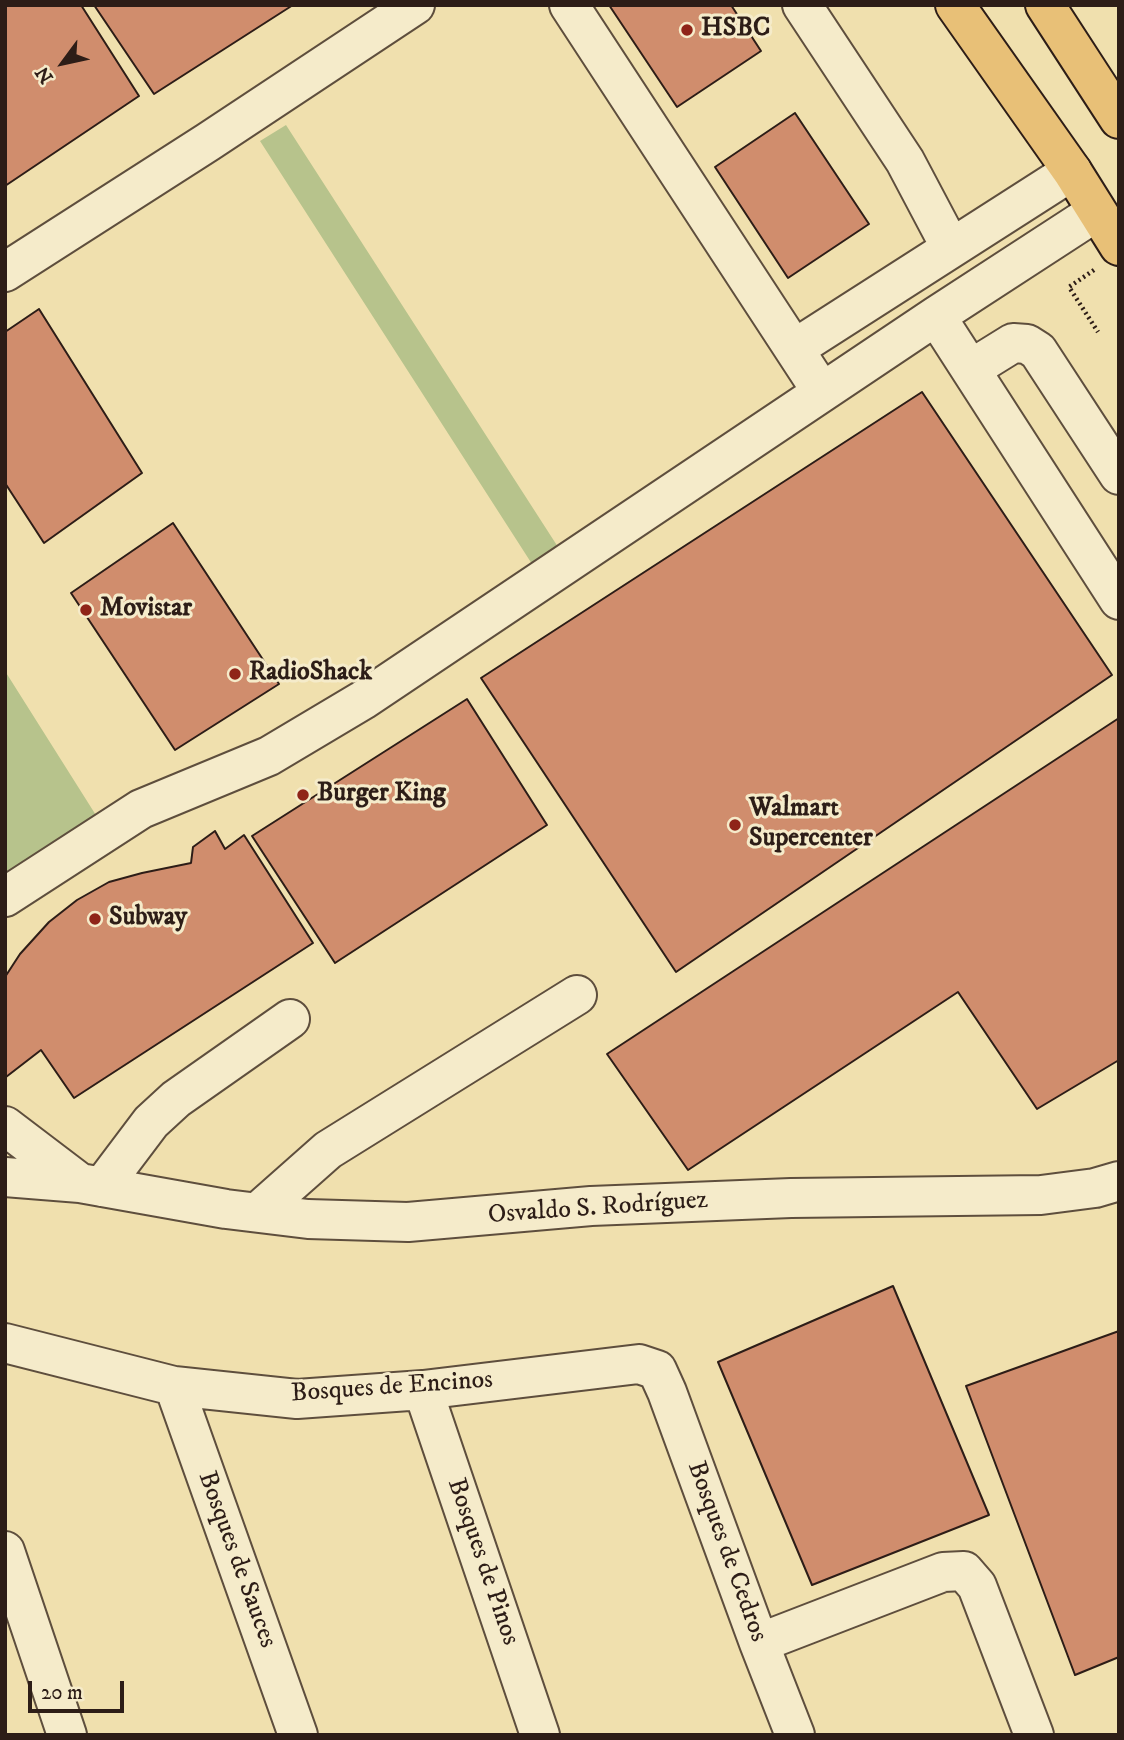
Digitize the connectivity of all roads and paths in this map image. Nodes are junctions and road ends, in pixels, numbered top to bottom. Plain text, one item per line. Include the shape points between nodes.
1 (415, 5) edge
2 (569, 5) edge
3 (802, 5) edge
4 (955, 5) edge
5 (1045, 5) edge
6 (1119, 119) edge
7 (1072, 171) junction
8 (1096, 212) junction
9 (951, 248) junction
10 (1109, 257) edge
11 (5, 272) edge
12 (936, 316) junction
13 (1098, 332) dead end
14 (794, 349) junction
15 (971, 369) junction
16 (822, 393) junction
17 (1119, 475) edge
18 (1119, 600) edge
19 (5, 897) edge
20 (577, 995) dead end
21 (290, 1019) dead end
22 (6, 1128) edge
23 (5, 1177) edge
24 (1119, 1181) edge
25 (91, 1185) junction
26 (258, 1212) junction
27 (5, 1343) edge
28 (657, 1370) joint
29 (174, 1386) junction
30 (424, 1390) junction
31 (5, 1551) edge
32 (759, 1643) junction
33 (67, 1735) edge
34 (298, 1735) edge
35 (540, 1735) edge
36 (795, 1735) edge
37 (1034, 1735) edge

1 - 11 street
2 - 14 street
3 - 9 street via 905,161
4 - 7 main road
5 - 6 main road
7 - 8 main road
7 - 9 street
8 - 10 main road
8 - 12 street
9 - 14 street
10 - 13 path via 1069,286
12 - 15 street
12 - 16 street
14 - 16 street
15 - 17 street via 1013,343 1038,351
15 - 18 street
16 - 19 street via 363,700 269,756 141,809
20 - 26 street via 328,1150
21 - 25 street via 177,1099
22 - 25 street
23 - 25 street, Osvaldo S. Rodríguez
24 - 26 street, Osvaldo S. Rodríguez via 1041,1195 591,1206 408,1222 308,1219
25 - 26 street, Osvaldo S. Rodríguez
27 - 29 street, Bosques de Encinos
28 - 30 street, Bosques de Encinos via 639,1364
28 - 32 street, Bosques de Cedros
29 - 30 street, Bosques de Encinos via 296,1399
29 - 34 street, Bosques de Sauces
30 - 35 street, Bosques de Pinos
31 - 33 street
32 - 36 street, Bosques de Cedros
32 - 37 street via 943,1572 964,1571 977,1586

